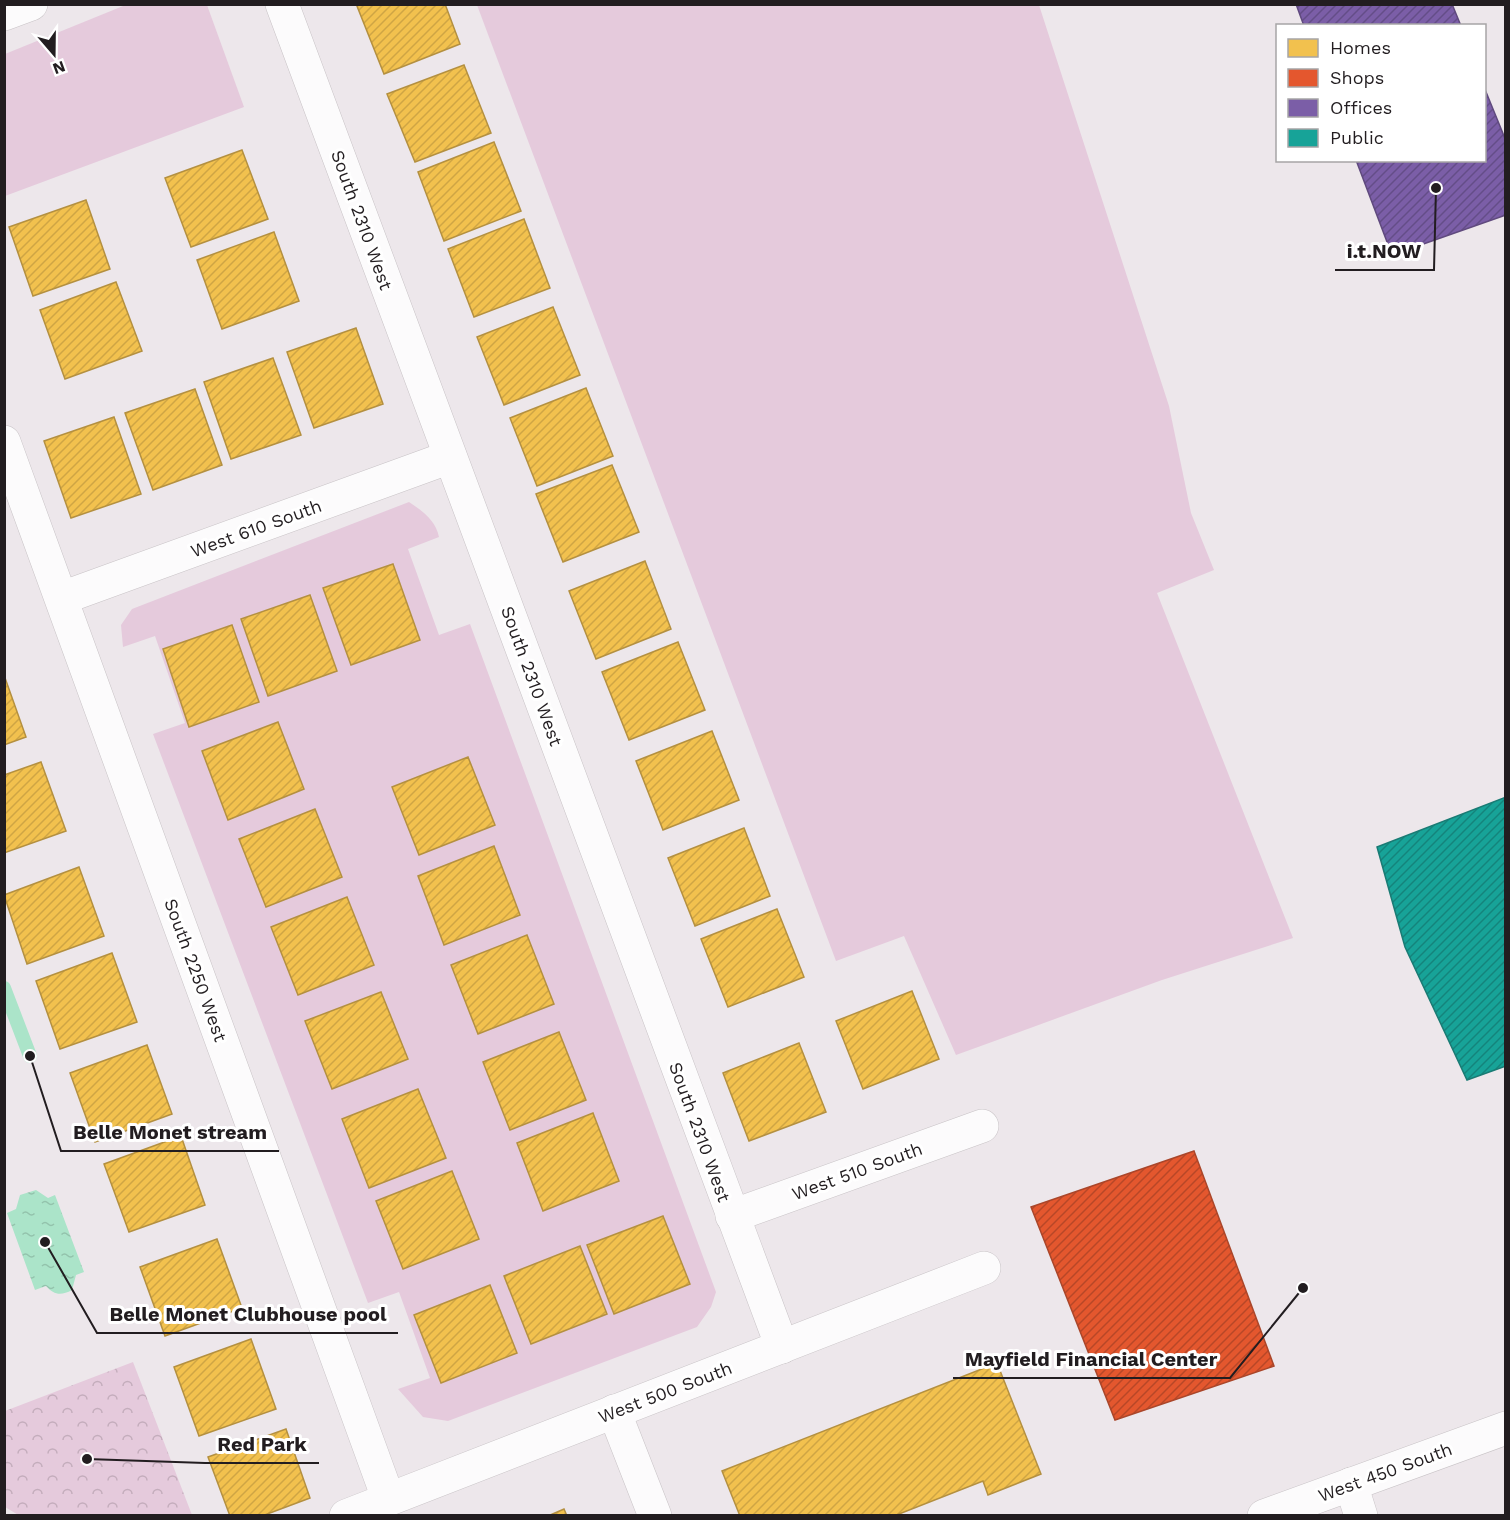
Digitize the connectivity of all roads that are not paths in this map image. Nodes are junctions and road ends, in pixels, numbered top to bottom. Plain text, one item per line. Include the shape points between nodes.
1 (31, 4) edge
2 (282, 4) edge
3 (4, 14) edge
4 (4, 442) edge
5 (450, 457) junction
6 (62, 598) junction
7 (982, 1126) dead end
8 (732, 1216) junction
9 (984, 1268) dead end
10 (782, 1347) junction
11 (614, 1411) junction
12 (1506, 1428) edge
13 (1350, 1484) junction
14 (388, 1498) junction
15 (346, 1515) edge
16 (656, 1515) edge
17 (1264, 1515) edge
18 (1361, 1515) edge

1 - 3 street
2 - 5 street, South 2310 West
4 - 6 street, South 2250 West
5 - 6 street, West 610 South
5 - 8 street, South 2310 West
6 - 14 street, South 2250 West
7 - 8 street, West 510 South
8 - 10 street, South 2310 West
9 - 10 street, West 500 South
10 - 11 street, West 500 South
11 - 14 street, West 500 South
11 - 16 street
12 - 13 street, West 450 South
13 - 17 street, West 450 South
13 - 18 street
14 - 15 street, West 500 South

